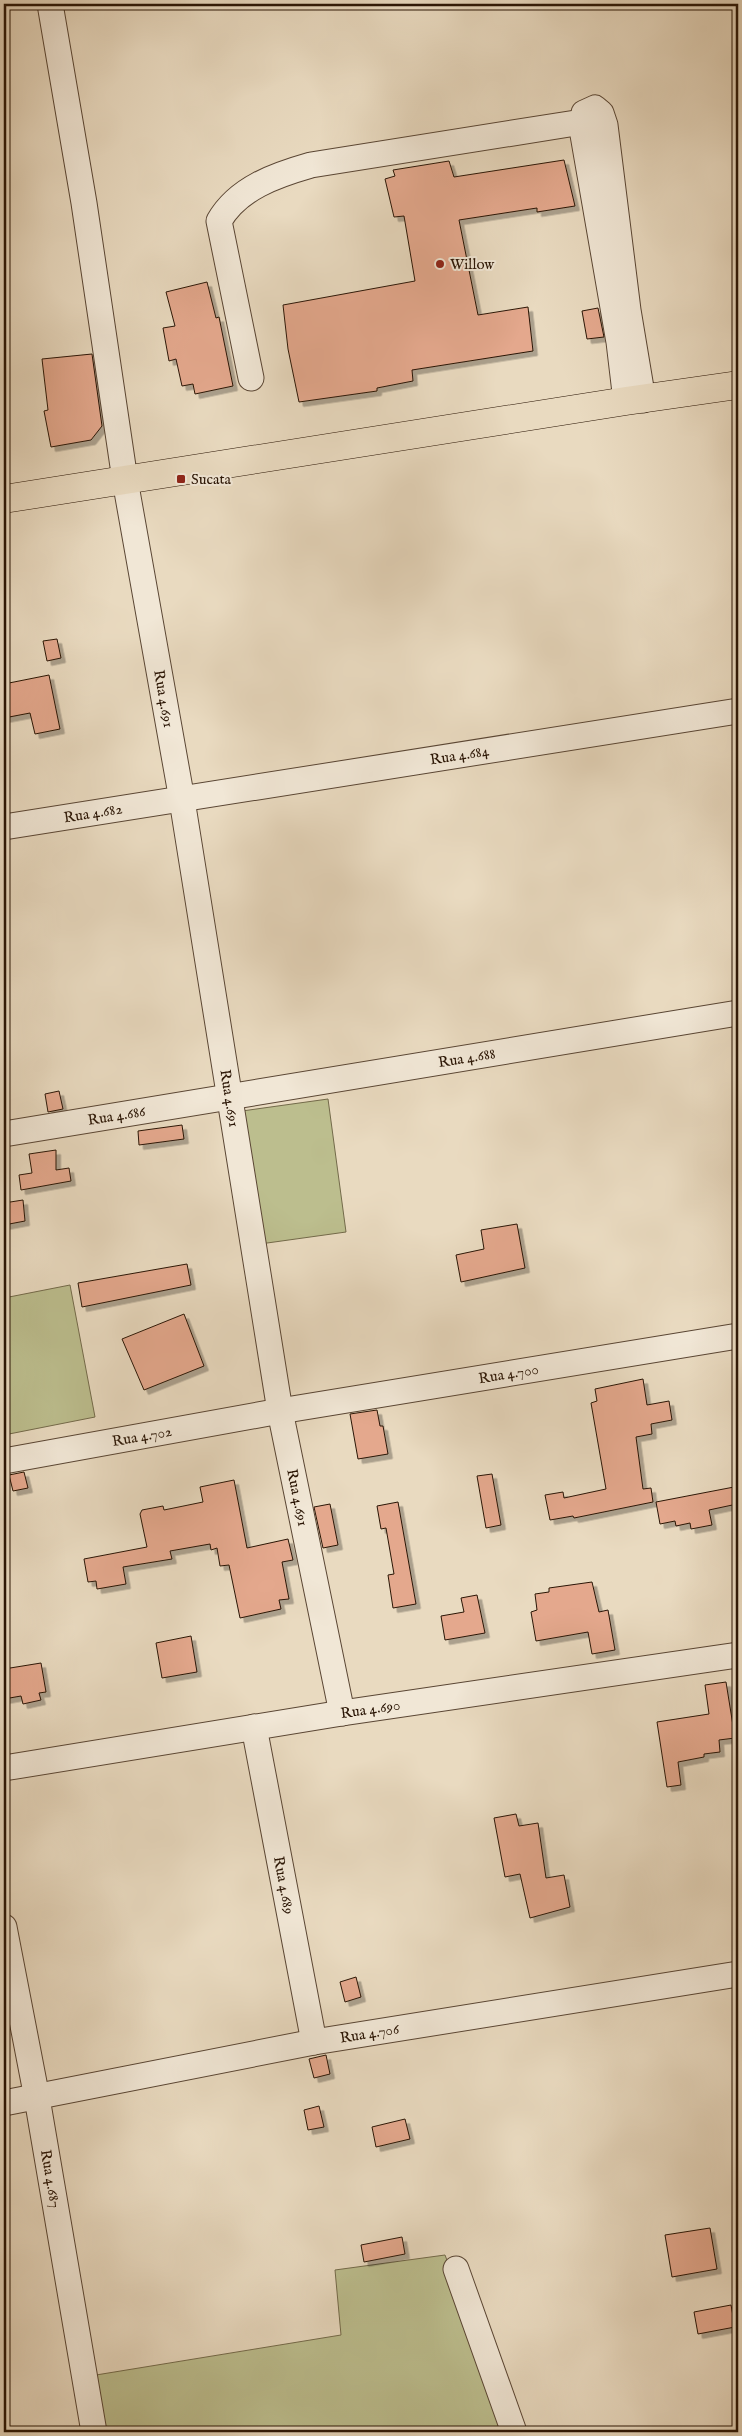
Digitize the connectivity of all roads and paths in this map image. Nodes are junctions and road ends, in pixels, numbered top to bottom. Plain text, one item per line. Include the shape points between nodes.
1 (50, 4) edge
2 (251, 378) dead end
3 (738, 386) edge
4 (634, 400) junction
5 (125, 480) junction
6 (4, 499) edge
7 (738, 711) edge
8 (182, 800) junction
9 (4, 827) edge
10 (738, 1014) edge
11 (228, 1097) junction
12 (4, 1134) edge
13 (738, 1336) edge
14 (280, 1411) junction
15 (4, 1461) edge
16 (738, 1655) edge
17 (342, 1713) junction
18 (254, 1728) junction
19 (4, 1768) edge
20 (4, 1928) edge
21 (738, 1974) edge
22 (314, 2042) junction
23 (37, 2098) junction
24 (4, 2103) edge
25 (456, 2270) dead end
26 (94, 2432) edge
27 (514, 2432) edge

1 - 5 street, Rua 4.691
2 - 4 street via 218,221 228,205 272,177 311,165 582,122 619,342
3 - 4 main road
4 - 5 main road
5 - 6 main road
5 - 8 street, Rua 4.691
7 - 8 street, Rua 4.684
8 - 9 street, Rua 4.682
8 - 11 street, Rua 4.691
10 - 11 street, Rua 4.688
11 - 12 street, Rua 4.686
11 - 14 street, Rua 4.691
13 - 14 street, Rua 4.700
14 - 15 street, Rua 4.702
14 - 17 street, Rua 4.691
16 - 17 street, Rua 4.690
17 - 18 street, Rua 4.690
18 - 19 street, Rua 4.690
18 - 22 street, Rua 4.689
20 - 23 street, Rua 4.687
21 - 22 street, Rua 4.706
22 - 23 street, Rua 4.706
23 - 24 street, Rua 4.706
23 - 26 street, Rua 4.687
25 - 27 street

